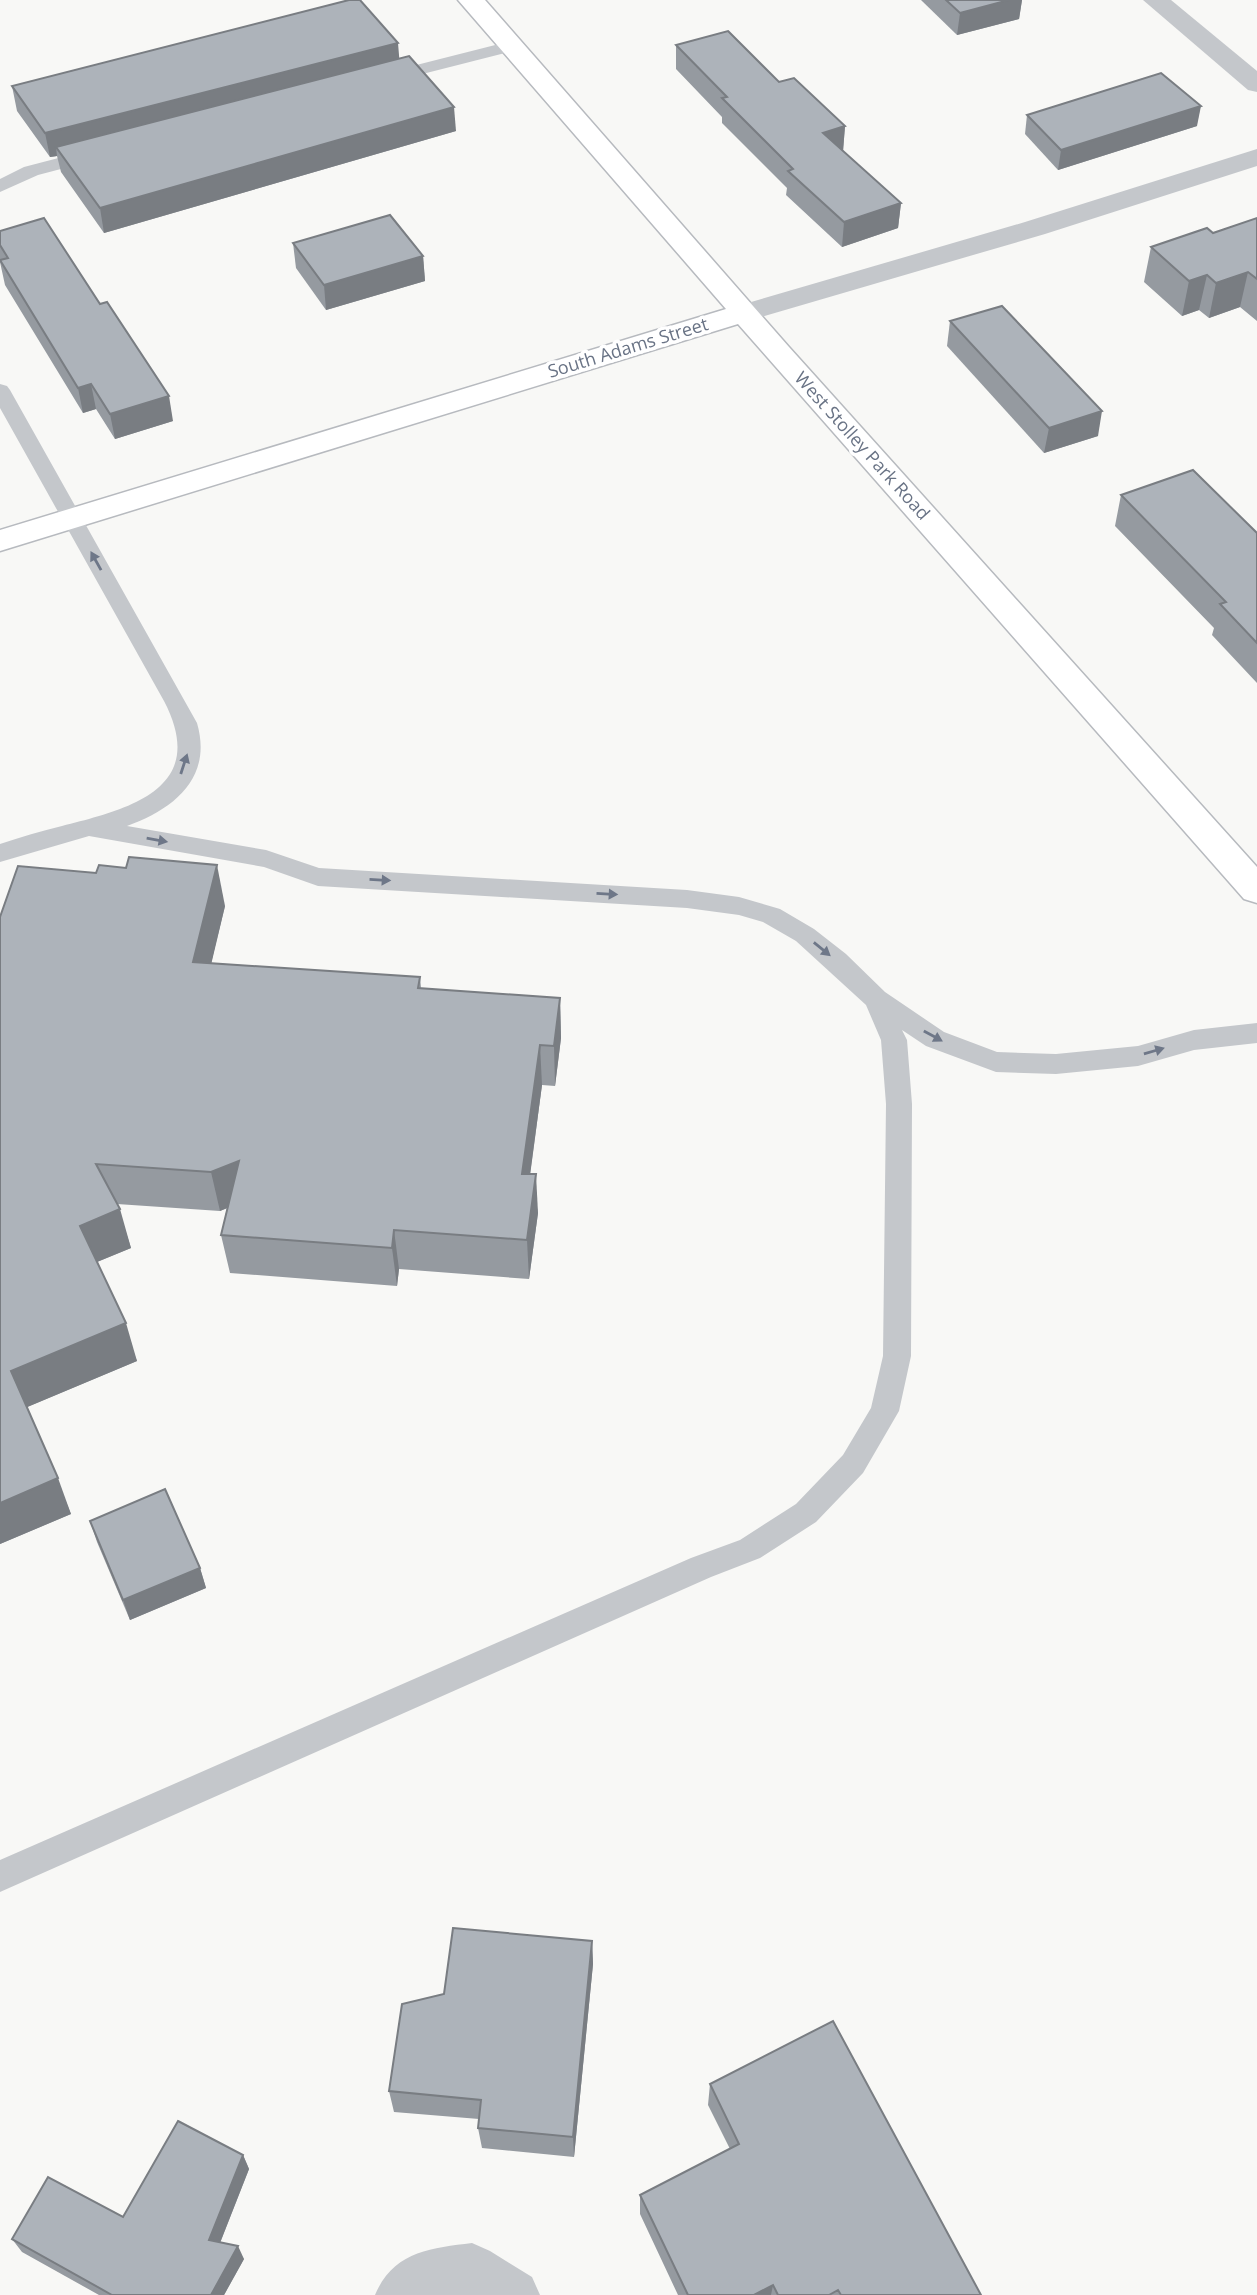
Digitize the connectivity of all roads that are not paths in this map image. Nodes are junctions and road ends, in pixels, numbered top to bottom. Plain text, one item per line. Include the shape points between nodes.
1 (471, 0) edge
2 (1156, 0) edge
3 (511, 46) junction
4 (364, 84) edge
5 (1257, 84) edge
6 (111, 150) edge
7 (1257, 157) edge
8 (0, 186) edge
9 (744, 313) junction
10 (0, 390) edge
11 (72, 518) junction
12 (0, 541) edge
13 (90, 828) junction
14 (0, 853) edge
15 (1257, 890) edge
16 (876, 999) junction
17 (1257, 1033) edge
18 (0, 1876) edge
19 (401, 2295) edge
20 (514, 2295) edge

1 - 3 main road, West Stolley Park Road
2 - 5 street
3 - 4 lane
3 - 9 main road, West Stolley Park Road
6 - 8 lane via 31,171
7 - 9 street, South Adams Street
9 - 11 main road, South Adams Street
9 - 15 main road, West Stolley Park Road
10 - 11 lane
11 - 12 main road, South Adams Street
13 -> 11 lane via 129,818 155,806 173,790 187,763 189,738 174,698
13 - 14 lane
13 -> 16 lane via 266,859 318,877 739,906 771,915 805,935
16 -> 17 lane via 935,1039 996,1062 1056,1064 1138,1056 1194,1040
16 - 18 lane via 894,1040 898,1104 897,1356 885,1411 853,1464 806,1513 750,1549
19 - 20 street via 429,2274 472,2269

